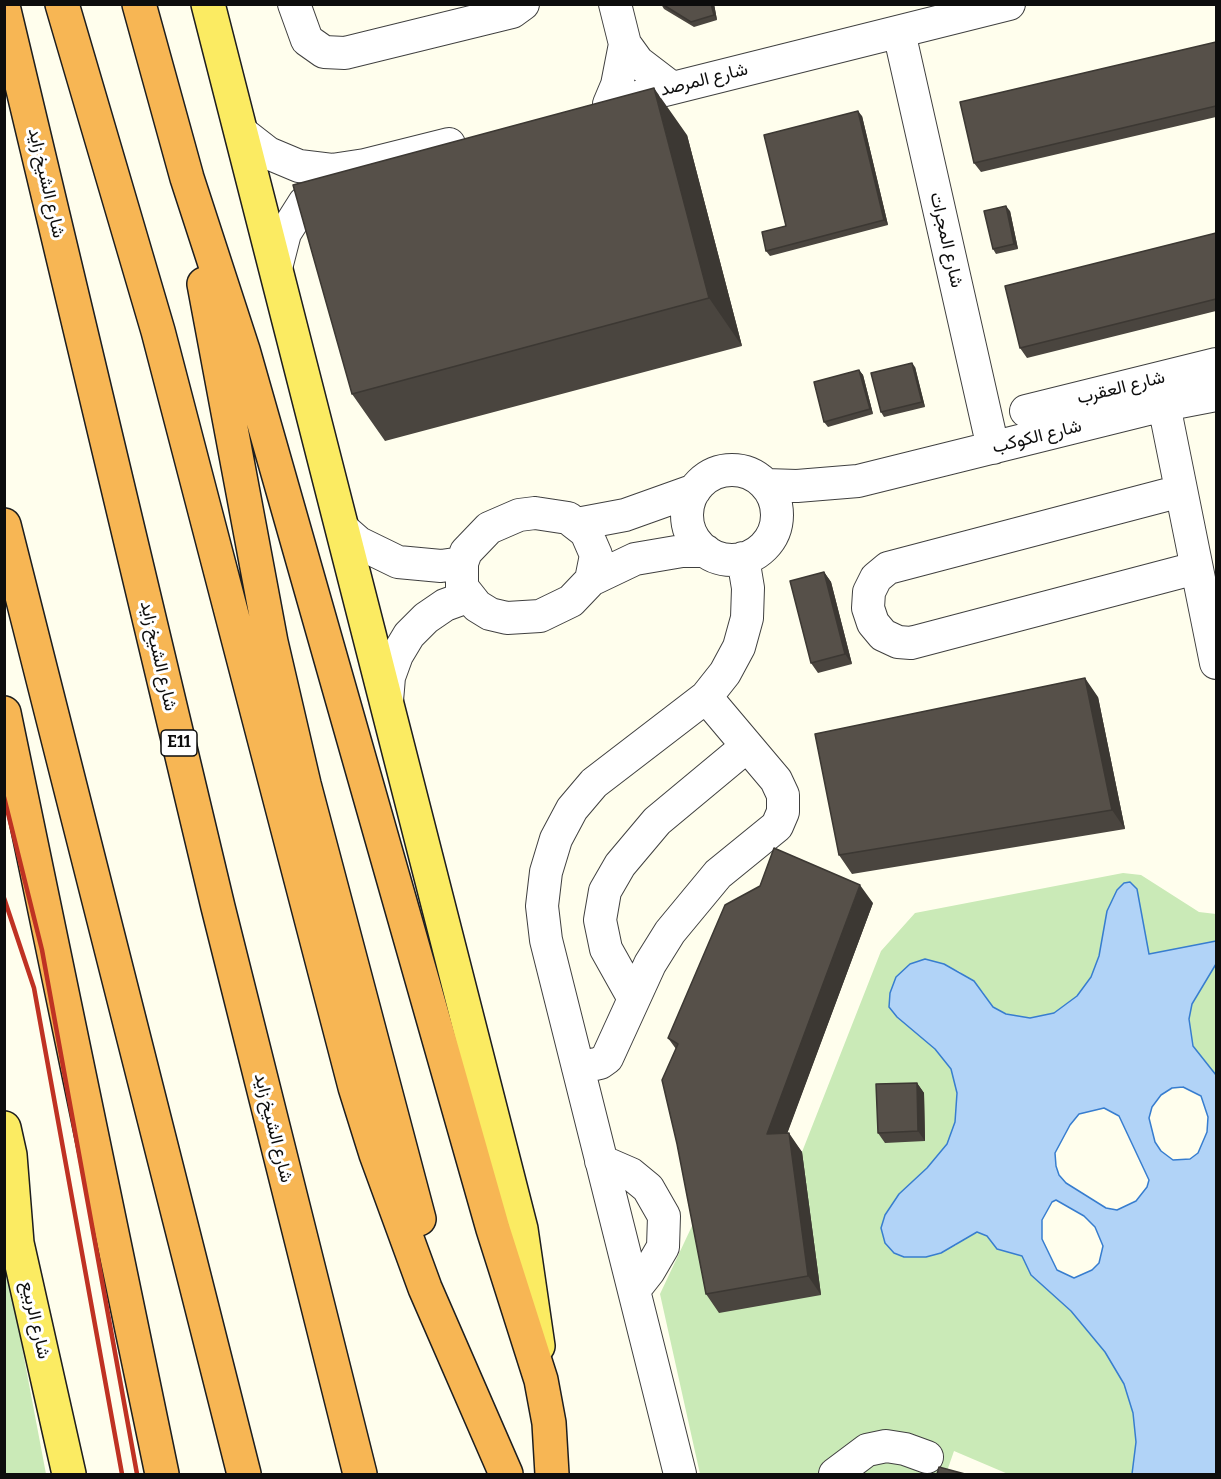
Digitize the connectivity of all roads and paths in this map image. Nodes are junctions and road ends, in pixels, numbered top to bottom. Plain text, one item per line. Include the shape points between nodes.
1 (62, 4) edge
2 (139, 4) edge
3 (208, 4) edge
4 (294, 4) edge
5 (523, 4) edge
6 (615, 4) edge
7 (1009, 4) edge
8 (4, 10) edge
9 (899, 32) junction
10 (625, 44) junction
11 (672, 88) junction
12 (241, 132) junction
13 (481, 136) edge
14 (365, 165) junction
15 (188, 178) junction
16 (276, 268) junction
17 (1216, 364) edge
18 (1216, 395) edge
19 (1164, 405) junction
20 (1026, 411) dead end
21 (993, 448) junction
22 (858, 481) junction
23 (766, 485) junction
24 (694, 490) junction
25 (1181, 491) junction
26 (776, 522) junction
27 (577, 524) junction
28 (4, 525) edge
29 (343, 529) junction
30 (706, 551) junction
31 (743, 558) junction
32 (462, 563) junction
33 (1196, 568) junction
34 (591, 580) junction
35 (467, 597) junction
36 (1216, 663) edge
37 (706, 697) junction
38 (387, 701) junction
39 (4, 712) edge
40 (746, 747) junction
41 (634, 999) junction
42 (578, 1068) junction
43 (5, 1133) edge
44 (601, 1161) junction
45 (11, 1245) edge
46 (634, 1290) junction
47 (454, 1351) junction
48 (541, 1380) junction
49 (927, 1457) dead end
50 (69, 1474) edge
51 (162, 1474) edge
52 (244, 1474) edge
53 (360, 1474) edge
54 (506, 1474) edge
55 (552, 1474) edge
56 (680, 1474) edge
57 (835, 1474) edge

1 - 47 highway via 158,331 355,1087 399,1221
2 - 15 highway
3 - 12 main road
4 - 5 street via 307,40 324,52 345,53 512,12
6 - 10 street
7 - 9 street, شارع المرصد
8 - 53 highway, شارع الشيخ زايد / E11 via 218,907
9 - 11 street, شارع المرصد
9 - 21 street, شارع المجرات
10 - 11 street via 638,62
10 - 11 street, شارع المرصد via 617,85 598,107
12 - 14 street via 268,153 298,166 332,170
12 - 16 main road
13 - 14 street
14 - 16 street via 332,180 304,203 285,233
15 - 47 highway via 271,642 304,784
15 - 48 highway via 243,350 493,1229
16 - 29 main road
17 - 20 street, شارع العقرب
18 - 19 street, شارع الكوكب
19 - 21 street, شارع الكوكب
19 - 25 street
21 - 22 street, شارع الكوكب
22 - 23 street, شارع الكوكب
22 - 26 street, شارع الكوكب
23 - 24 street via 742,471 729,470 704,480
23 - 26 street via 773,496
24 - 27 street via 625,515
24 - 30 street via 688,523
25 - 33 street
25 - 33 street via 888,568 876,578 869,592 868,608 883,635 911,643
26 - 31 street via 765,545
27 - 32 street via 552,514 519,515 489,528 466,552
27 - 34 street via 595,549 596,568
28 - 52 highway
29 - 32 street via 369,549 398,562 441,566
29 - 38 main road
30 - 31 street via 724,559
30 - 34 street via 634,559
31 - 37 street via 748,588 742,637 725,673
32 - 35 street via 462,587
33 - 36 street
34 - 35 street via 556,610 524,618 490,614
35 - 38 street via 445,605 409,635 389,677
37 - 40 street
37 - 42 street via 594,783 556,839 546,872 542,906 546,940
38 - 48 main road via 521,1229 534,1304
39 - 51 highway
40 - 41 street via 657,821 620,865 605,891 600,920 606,949
40 - 41 street via 776,780 783,795 783,812 777,826 725,867 693,902 665,940
41 - 42 street via 607,1058
42 - 44 street
43 - 45 main road, شارع الربيع
44 - 46 street
44 - 46 street via 643,1184 664,1216 663,1246
45 - 50 main road, شارع الربيع
46 - 56 street
47 - 54 highway
48 - 55 highway
49 - 57 street via 886,1446 867,1450

